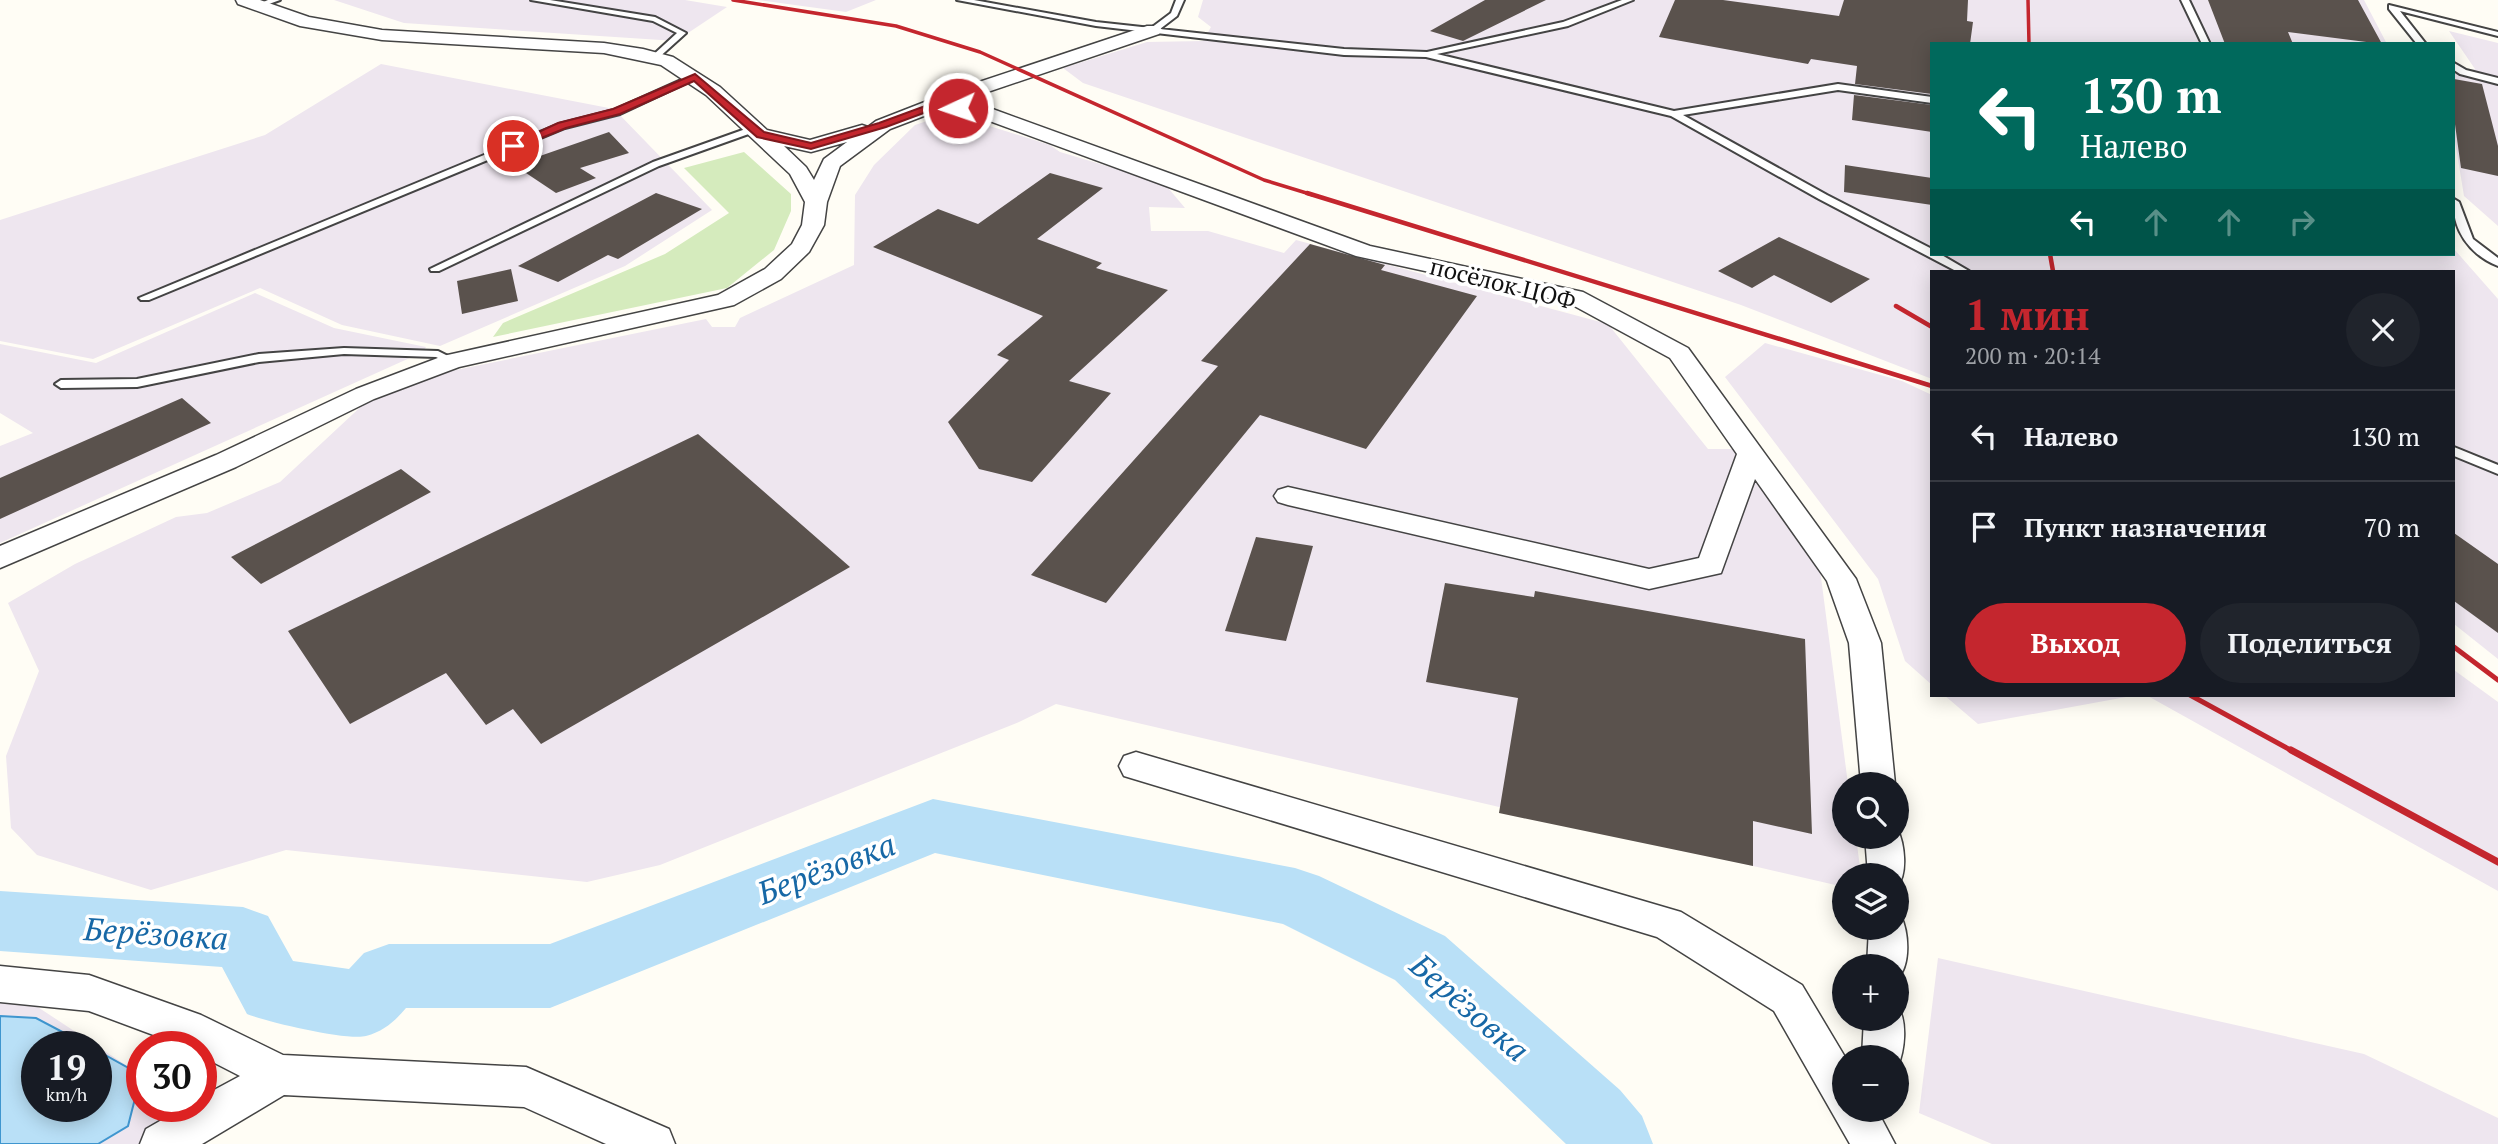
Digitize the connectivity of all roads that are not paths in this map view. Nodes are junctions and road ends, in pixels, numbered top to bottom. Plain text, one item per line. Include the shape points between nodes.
1 (535, 0) edge
2 (961, 0) edge
3 (1180, 0) edge
4 (1629, 0) edge
5 (2185, 0) edge
6 (259, 2) edge
7 (2390, 3) edge
8 (1153, 30) junction
9 (2498, 34) edge
10 (2205, 42) edge
11 (2420, 42) edge
12 (1426, 54) junction
13 (655, 58) junction
14 (2455, 67) edge
15 (695, 77) junction
16 (2498, 81) edge
17 (1930, 100) edge
18 (936, 105) junction
19 (1674, 114) junction
20 (883, 125) junction
21 (757, 132) junction
22 (816, 202) junction
23 (2455, 205) edge
24 (1930, 253) edge
25 (1936, 256) edge
26 (2498, 263) edge
27 (435, 269) dead end
28 (1962, 270) edge
29 (145, 298) dead end
30 (452, 361) junction
31 (61, 384) dead end
32 (2455, 451) edge
33 (1750, 455) junction
34 (2498, 470) edge
35 (1288, 496) dead end
36 (0, 558) edge
37 (1136, 766) dead end
38 (1877, 772) edge
39 (0, 984) edge
40 (1832, 1073) edge
41 (280, 1074) junction
42 (1862, 1122) edge
43 (1879, 1122) edge
44 (161, 1144) edge
45 (654, 1144) edge
46 (1876, 1144) edge

1 - 13 lane via 655,19 682,33
2 - 8 lane
3 - 8 lane via 1174,14
4 - 12 lane via 1565,24
5 - 10 lane
6 - 13 street via 306,22 382,36 604,48
7 - 9 lane
7 - 11 lane
8 - 12 lane via 1344,52
8 - 18 street
12 - 19 lane
13 - 15 street
14 - 16 lane
15 - 21 street
15 - 29 lane via 617,112 562,126
17 - 19 lane via 1838,87
18 - 20 street
18 - 33 street, посёлок ЦОФ via 980,111 1364,251 1575,297 1679,353
19 - 24 lane
20 - 21 street via 811,146
20 - 22 street via 831,163
21 - 22 street via 799,171
21 - 27 lane via 656,164
22 - 30 street via 813,225 801,247 773,274 726,300
23 - 26 lane via 2468,240
25 - 28 lane
30 - 31 lane via 438,354 344,351 259,358 137,383
30 - 36 street via 365,394 226,461
32 - 34 lane
33 - 35 street via 1712,565 1649,579
33 - 38 street, посёлок ЦОФ via 1841,579 1865,643
37 - 40 street via 1668,924 1788,998
39 - 41 street via 89,993 187,1028
41 - 44 street
41 - 45 street via 526,1087
42 - 46 street
43 - 46 street

